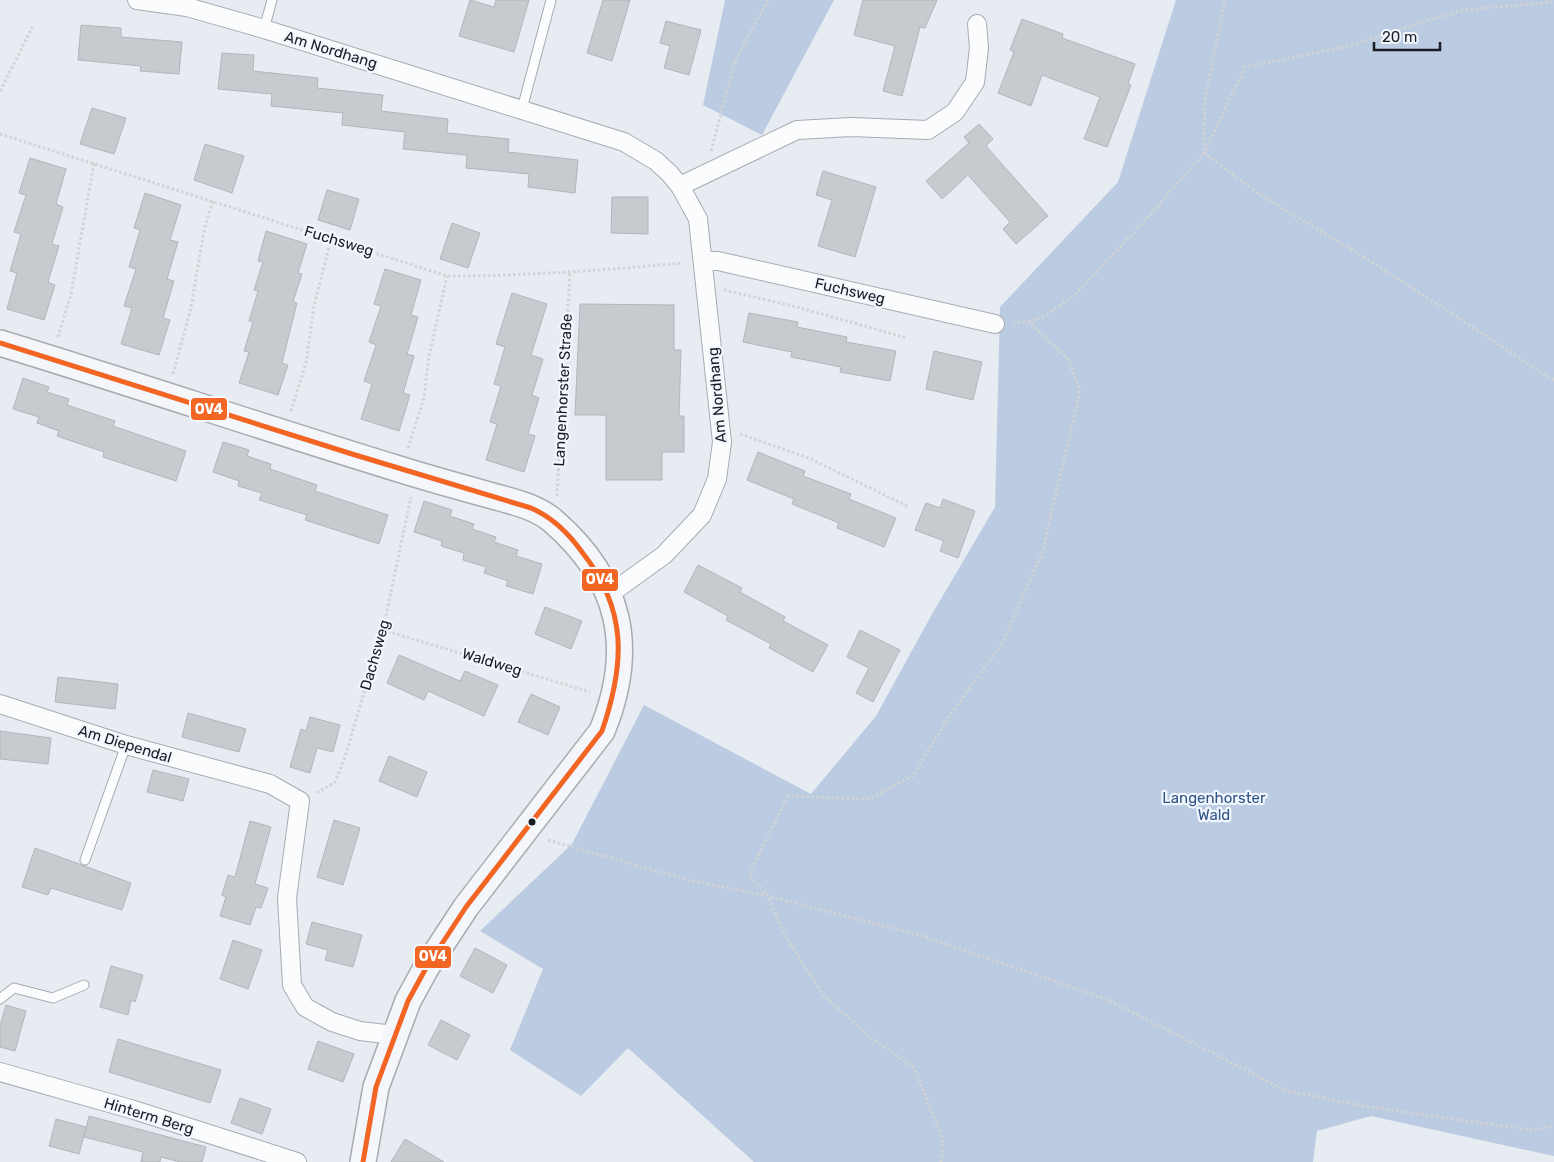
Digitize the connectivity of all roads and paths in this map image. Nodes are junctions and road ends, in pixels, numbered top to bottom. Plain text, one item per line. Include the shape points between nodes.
1 (137, 0) edge
2 (272, 0) edge
3 (551, 0) edge
4 (768, 0) edge
5 (1225, 0) edge
6 (1554, 2) edge
7 (978, 24) dead end
8 (33, 26) dead end
9 (264, 29) junction
10 (0, 91) edge
11 (522, 109) junction
12 (0, 134) edge
13 (1204, 153) junction
14 (94, 163) junction
15 (712, 171) junction
16 (680, 186) junction
17 (213, 201) junction
18 (331, 239) junction
19 (697, 261) junction
20 (570, 272) junction
21 (447, 276) junction
22 (721, 290) dead end
23 (1029, 322) junction
24 (995, 324) joint
25 (907, 338) dead end
26 (56, 342) dead end
27 (0, 343) edge
28 (172, 379) dead end
29 (1554, 380) edge
30 (290, 416) dead end
31 (736, 432) dead end
32 (407, 453) dead end
33 (411, 495) dead end
34 (557, 501) dead end
35 (909, 507) dead end
36 (610, 594) junction
37 (383, 630) junction
38 (594, 693) dead end
39 (0, 704) edge
40 (126, 745) junction
41 (300, 801) junction
42 (524, 834) junction
43 (85, 860) dead end
44 (768, 896) junction
45 (84, 985) dead end
46 (0, 999) edge
47 (394, 1035) junction
48 (0, 1072) edge
49 (1554, 1126) edge
50 (297, 1162) edge
51 (363, 1162) edge
52 (941, 1162) edge

1 - 9 street, Am Nordhang via 187,7
2 - 9 lane
3 - 11 lane
4 - 15 path via 735,62 708,159
5 - 13 path via 1205,98
6 - 13 path via 1463,10 1344,47 1245,67
7 - 15 street via 975,82 955,112 928,130 852,127 797,130
8 - 10 path
9 - 11 street, Am Nordhang
11 - 16 street, Am Nordhang via 624,142 656,161
12 - 14 path, Fuchsweg
13 - 23 path via 1077,293 1044,316
13 - 29 path via 1259,194 1367,259
14 - 17 path, Fuchsweg
14 - 26 path via 71,294
15 - 16 street
16 - 19 street, Am Nordhang via 698,219
17 - 18 path, Fuchsweg
17 - 28 path via 205,226 190,312
18 - 21 path, Fuchsweg
18 - 30 path via 314,306 306,362
19 - 20 path, Fuchsweg
19 - 24 street, Fuchsweg via 718,261
19 - 36 street, Am Nordhang via 722,442 717,480 702,515 664,554
20 - 21 path, Fuchsweg
20 - 34 path, Langenhorster Straße
21 - 32 path via 429,356 424,398
22 - 25 path via 797,307
23 - 24 path
23 - 44 path via 1068,359 1080,391 1043,550 1003,642 950,715 913,776 869,799 788,796 749,874
27 - 36 street via 374,462 525,506 552,519 594,566
31 - 35 path via 811,459
33 - 37 path, Dachsweg
36 - 42 street via 616,614 620,659 611,707 602,731
37 - 38 path, Waldweg
37 - 41 path, Dachsweg via 335,782
39 - 40 street, Am Diependal
40 - 41 street, Am Diependal via 270,784
40 - 43 lane
41 - 47 street via 287,898 292,986 306,1007 332,1022 360,1031
42 - 44 path via 688,880
42 - 47 street via 445,936 408,1000
44 - 49 path via 920,935 1108,1000 1285,1090 1363,1106 1531,1130
44 - 52 path via 786,937 823,995 871,1038 914,1068 943,1140
45 - 46 lane via 53,998 14,988
47 - 51 street via 376,1087
48 - 50 street, Hinterm Berg

